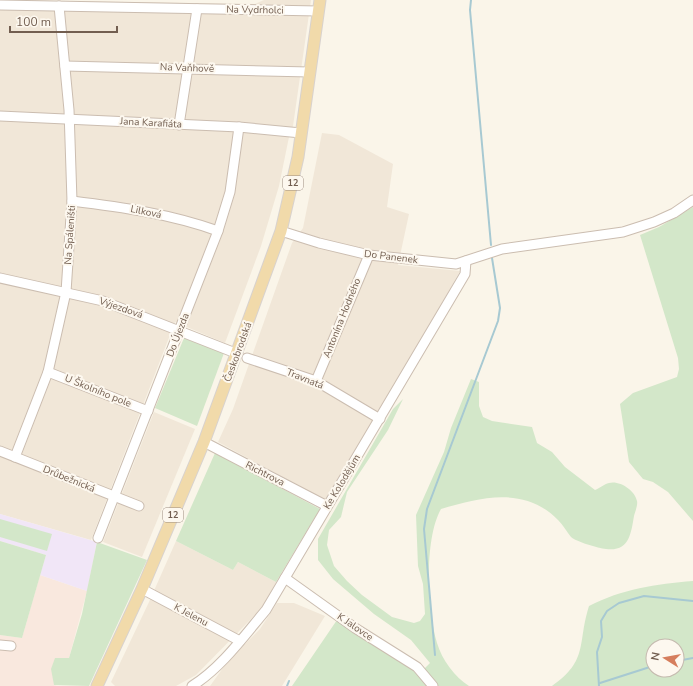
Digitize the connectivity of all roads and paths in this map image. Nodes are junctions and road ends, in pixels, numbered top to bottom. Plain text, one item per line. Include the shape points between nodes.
1 (0, 5) edge
2 (319, 5) edge
3 (59, 6) junction
4 (197, 9) junction
5 (65, 66) junction
6 (188, 68) junction
7 (310, 72) junction
8 (0, 116) edge
9 (70, 119) junction
10 (179, 125) junction
11 (239, 127) junction
12 (301, 133) junction
13 (693, 200) edge
14 (72, 201) junction
15 (218, 230) junction
16 (281, 231) junction
17 (369, 255) junction
18 (466, 261) junction
19 (0, 278) edge
20 (66, 292) junction
21 (180, 331) junction
22 (242, 356) junction
23 (48, 372) junction
24 (316, 381) junction
25 (148, 411) junction
26 (380, 419) junction
27 (204, 442) junction
28 (0, 451) edge
29 (15, 457) junction
30 (114, 497) junction
31 (139, 506) dead end
32 (327, 506) junction
33 (98, 538) dead end
34 (285, 578) junction
35 (142, 589) junction
36 (240, 641) junction
37 (0, 645) edge
38 (11, 646) dead end
39 (198, 684) edge
40 (97, 686) edge
41 (433, 686) edge

1 - 3 street, Na Vydrholci
2 - 4 street, Na Vydrholci
2 - 7 main road, Českobrodská / 12
3 - 4 street, Na Vydrholci
3 - 5 street, Na Spáleništi
4 - 6 street
5 - 6 street, Na Vaňhově
5 - 9 street, Na Spáleništi
6 - 7 street, Na Vaňhově
6 - 10 street
7 - 12 main road, Českobrodská / 12
8 - 9 street, Jana Karafiáta
9 - 10 street, Jana Karafiáta
9 - 14 street, Na Spáleništi
10 - 11 street, Jana Karafiáta
11 - 12 street, Jana Karafiáta
11 - 15 street, Do Újezda via 230,192
12 - 16 main road, Českobrodská / 12 via 294,182
13 - 18 street, Do Panenek via 674,213 623,232 502,249
14 - 15 street, Lilková via 126,208
14 - 20 street, Na Spáleništi
15 - 21 street, Do Újezda
16 - 17 street, Do Panenek
16 - 22 main road, Českobrodská / 12
17 - 18 street, Do Panenek via 456,264
17 - 24 street, Antonína Hodného
18 - 26 street, Ke Kolodějům via 465,274
19 - 20 street, Výjezdová
20 - 21 street, Výjezdová via 103,301
20 - 23 street, Na Spáleništi
21 - 22 street, Výjezdová
21 - 25 street, Do Újezda
22 - 24 street, Travnatá
22 - 27 main road, Českobrodská / 12
23 - 25 street, U Školního pole
23 - 29 street, Na Spáleništi
24 - 26 street, Travnatá
25 - 30 street, Do Újezda
26 - 32 street, Ke Kolodějům
27 - 32 street, Richtrova
27 - 35 main road, Českobrodská / 12
28 - 29 street, Drůbežnická
29 - 30 street, Drůbežnická
30 - 31 street, Drůbežnická
30 - 33 street, Do Újezda
32 - 34 street, Ke Kolodějům
34 - 36 street, Ke Kolodějům via 266,610
34 - 41 street, K Jalovce via 355,628 417,667
35 - 36 street, K Jelenu
35 - 40 main road, Českobrodská / 12
36 - 39 street, Ke Kolodějům
37 - 38 street

